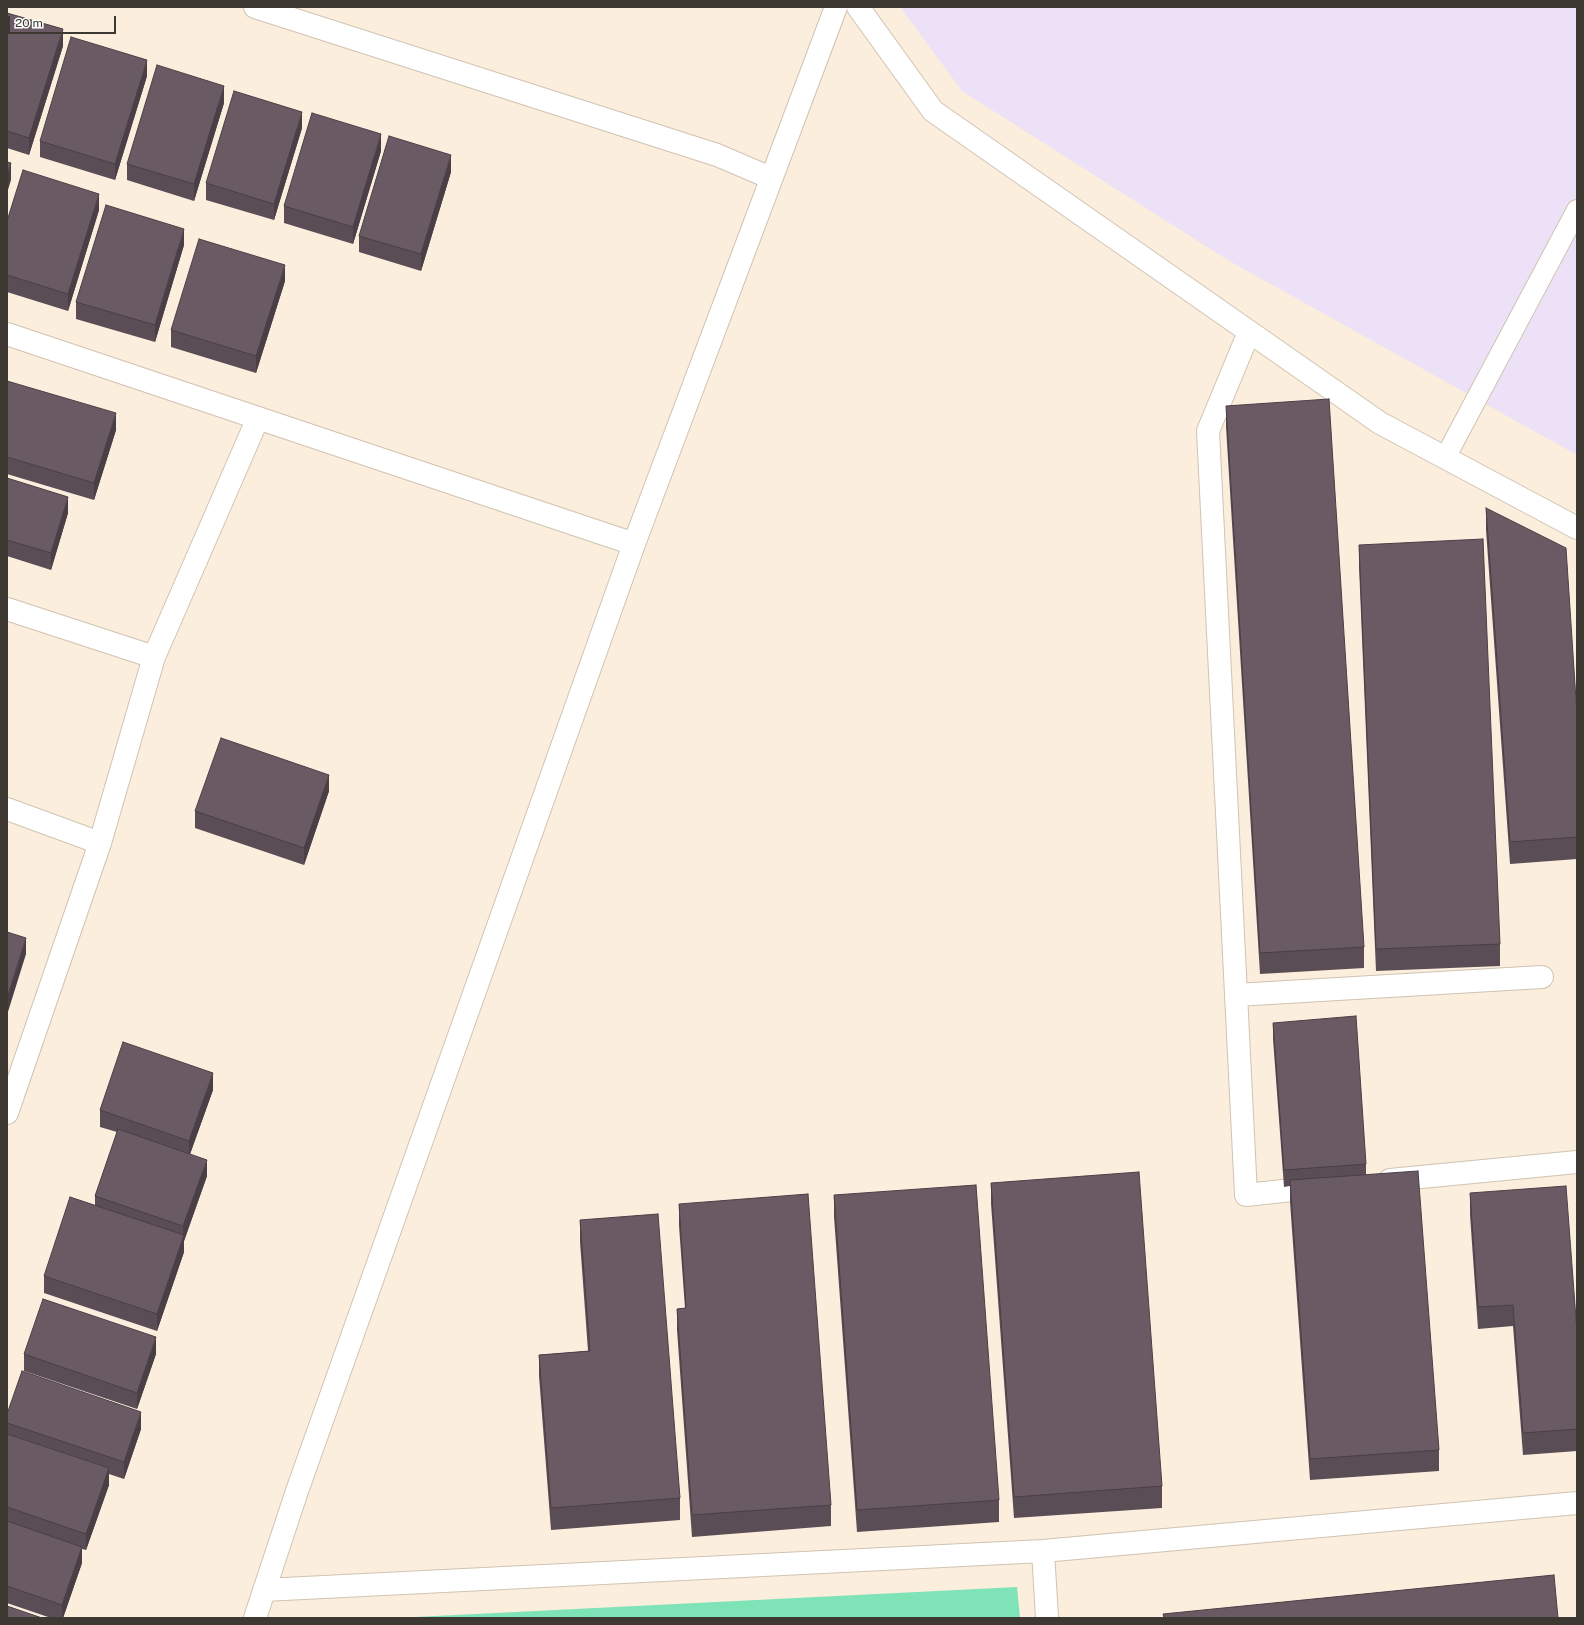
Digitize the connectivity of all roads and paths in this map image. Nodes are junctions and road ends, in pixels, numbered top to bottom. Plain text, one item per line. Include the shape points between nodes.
1 (255, 7) edge
2 (836, 7) edge
3 (858, 7) edge
4 (771, 178) junction
5 (1577, 210) edge
6 (1249, 332) junction
7 (7, 334) edge
8 (258, 418) junction
9 (1445, 458) junction
10 (1577, 528) edge
11 (634, 544) junction
12 (7, 609) edge
13 (154, 657) junction
14 (7, 809) edge
15 (100, 844) junction
16 (1542, 977) dead end
17 (1236, 995) junction
18 (7, 1113) edge
19 (1577, 1162) edge
20 (1372, 1182) edge
21 (1340, 1185) edge
22 (1577, 1503) edge
23 (1043, 1551) junction
24 (264, 1590) junction
25 (255, 1618) edge
26 (1047, 1618) edge

1 - 4 street via 717,155
2 - 4 street
3 - 6 street via 933,111
4 - 11 street
5 - 9 lane
6 - 9 street via 1380,423
6 - 17 street via 1208,431
7 - 8 street
8 - 11 street
8 - 13 street
9 - 10 street
11 - 24 street via 302,1476
12 - 13 street
13 - 15 street
14 - 15 street
15 - 18 street
16 - 17 street
17 - 21 street via 1246,1195
19 - 20 street
22 - 23 street
23 - 24 street
23 - 26 street
24 - 25 street

